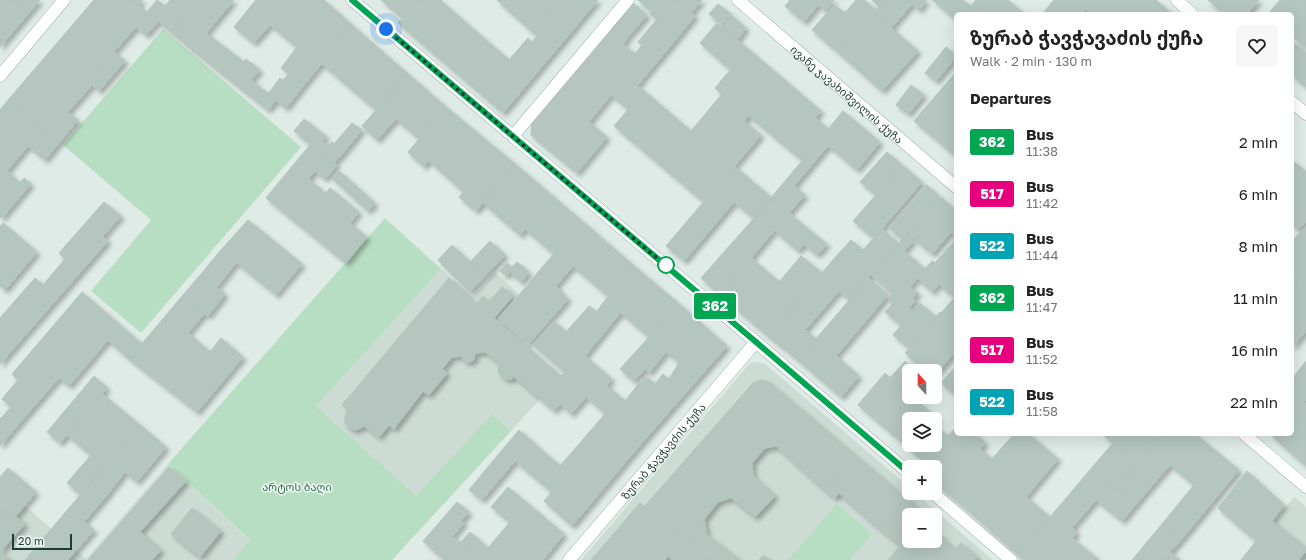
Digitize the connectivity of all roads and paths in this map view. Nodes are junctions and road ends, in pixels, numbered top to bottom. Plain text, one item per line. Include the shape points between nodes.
1 (64, 0) edge
2 (352, 0) edge
3 (628, 0) edge
4 (738, 0) edge
5 (1177, 0) edge
6 (1190, 12) edge
7 (0, 76) edge
8 (1294, 104) edge
9 (1306, 114) edge
10 (513, 136) junction
11 (954, 185) edge
12 (756, 342) junction
13 (1246, 436) edge
14 (902, 467) edge
15 (1306, 487) edge
16 (941, 500) edge
17 (569, 560) edge
18 (1011, 560) edge

1 - 7 street
2 - 10 street
3 - 10 street
4 - 11 street, ივანე ჯავახიშვილის ქუჩა
5 - 6 street
8 - 9 street
10 - 12 street
12 - 14 street
12 - 17 street, ზურაბ ჭავჭავძის ქუჩა
13 - 15 street
16 - 18 street

